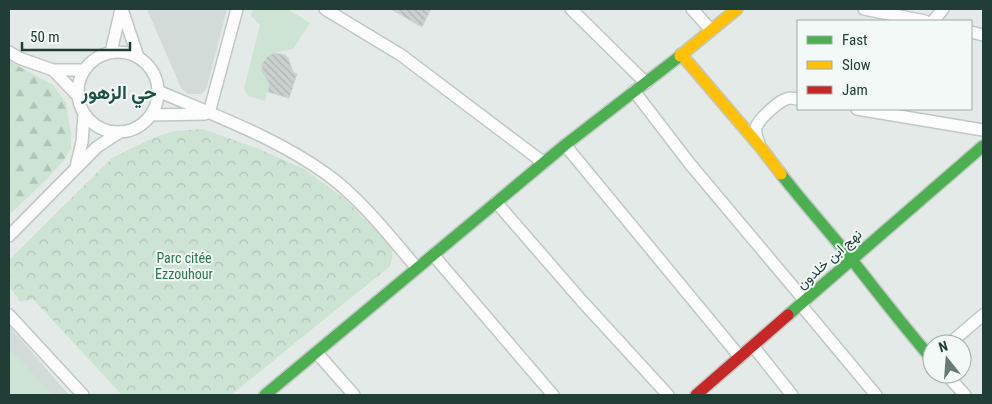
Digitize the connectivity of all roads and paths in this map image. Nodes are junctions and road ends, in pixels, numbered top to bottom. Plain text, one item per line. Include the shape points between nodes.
1 (121, 9) edge
2 (237, 9) edge
3 (325, 9) edge
4 (571, 9) edge
5 (692, 9) edge
6 (737, 9) edge
7 (864, 9) edge
8 (943, 9) edge
9 (919, 20) edge
10 (934, 20) edge
11 (711, 30) junction
12 (9, 52) edge
13 (111, 52) junction
14 (681, 54) junction
15 (138, 57) junction
16 (53, 70) junction
17 (84, 70) junction
18 (646, 83) junction
19 (158, 91) junction
20 (634, 91) junction
21 (77, 95) junction
22 (797, 99) edge
23 (863, 110) edge
24 (209, 114) junction
25 (84, 115) junction
26 (151, 116) junction
27 (983, 130) edge
28 (120, 132) junction
29 (564, 145) junction
30 (983, 146) edge
31 (762, 149) junction
32 (544, 164) junction
33 (76, 168) junction
34 (496, 202) junction
35 (9, 236) edge
36 (434, 256) junction
37 (851, 259) junction
38 (417, 268) junction
39 (803, 303) junction
40 (9, 315) edge
41 (983, 315) edge
42 (961, 334) edge
43 (753, 346) junction
44 (922, 346) edge
45 (317, 352) junction
46 (740, 357) junction
47 (955, 384) edge
48 (83, 395) edge
49 (265, 395) edge
50 (354, 395) edge
51 (553, 395) edge
52 (668, 395) edge
53 (696, 395) edge
54 (792, 395) edge
55 (876, 395) edge
56 (965, 395) edge

1 - 13 street
1 - 15 street
2 - 24 street
3 - 32 street via 401,55
4 - 18 street
5 - 11 street
6 - 11 street
7 - 9 street
8 - 10 street
11 - 14 street
12 - 16 street
13 - 15 street
13 - 17 street via 95,58
14 - 18 street
14 - 31 street
15 - 19 street via 156,77
16 - 17 street
16 - 21 street
17 - 21 street via 78,82
18 - 20 street
19 - 24 street
19 - 26 street
20 - 29 street
20 - 39 street
21 - 25 street
22 - 31 street via 790,98 776,105 762,118 756,128
23 - 27 street
24 - 26 street
24 - 38 street via 291,152 329,176 366,209
25 - 28 street via 106,131
25 - 33 street
26 - 28 street via 132,130
28 - 33 street via 97,146
29 - 32 street
29 - 46 street
30 - 37 street, نهج ابن خلدون
31 - 37 street
32 - 34 street
33 - 35 street
34 - 36 street
34 - 52 street
36 - 38 street
36 - 51 street
37 - 39 street, نهج ابن خلدون
37 - 44 street
38 - 45 street
39 - 43 street, نهج ابن خلدون
39 - 55 street
40 - 48 street
41 - 42 street
43 - 46 street, نهج ابن خلدون
43 - 54 street
45 - 49 street
45 - 50 street
46 - 53 street, نهج ابن خلدون
47 - 56 street

